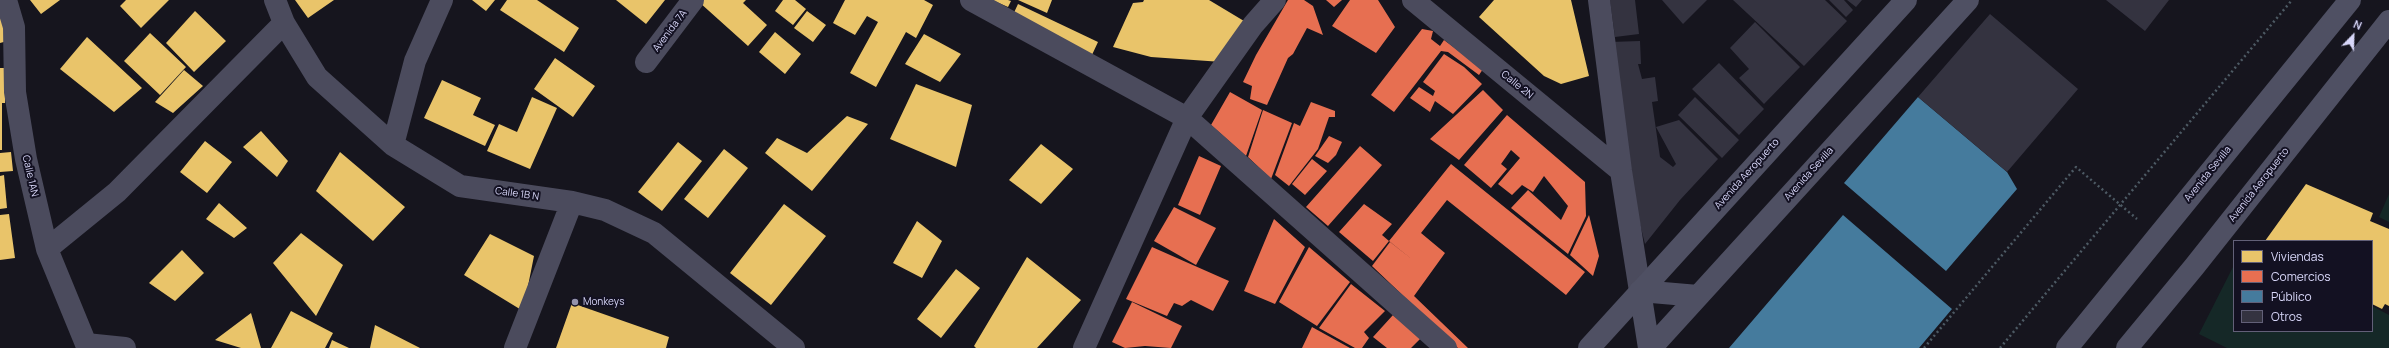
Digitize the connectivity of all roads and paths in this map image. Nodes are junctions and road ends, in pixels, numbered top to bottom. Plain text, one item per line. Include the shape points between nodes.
1 (6, 0) edge
2 (275, 0) edge
3 (442, 0) edge
4 (693, 0) edge
5 (971, 0) edge
6 (1275, 0) edge
7 (1413, 0) edge
8 (1599, 0) edge
9 (1906, 0) edge
10 (1968, 0) edge
11 (2292, 0) edge
12 (2350, 0) edge
13 (2389, 21) edge
14 (284, 23) junction
15 (646, 62) dead end
16 (1187, 118) junction
17 (393, 145) junction
18 (1621, 171) junction
19 (572, 202) junction
20 (2120, 204) junction
21 (2157, 237) junction
22 (47, 249) junction
23 (1640, 290) junction
24 (1698, 296) junction
25 (85, 346) edge
26 (125, 348) edge
27 (515, 348) edge
28 (794, 348) edge
29 (1084, 348) edge
30 (1446, 348) edge
31 (1589, 348) edge
32 (1650, 348) edge
33 (1924, 348) edge
34 (2000, 348) edge
35 (2067, 348) edge
36 (2127, 348) edge

1 - 22 street, Calle 1AN via 14,27 15,92 23,144
2 - 14 street, Calle 1B N
3 - 17 street via 415,61
4 - 15 street, Avenida 7A
5 - 16 street
6 - 16 street via 1253,25
7 - 18 street, Calle 2N
8 - 18 street
9 - 23 main road, Avenida Aeropuerto
10 - 24 main road, Avenida Sevilla
11 - 20 path
12 - 21 main road, Avenida Sevilla
13 - 36 main road, Avenida Aeropuerto
14 - 17 street, Calle 1B N via 317,77
14 - 22 street via 117,192
16 - 29 street
16 - 30 street
17 - 19 street, Calle 1B N via 460,186
18 - 23 street
19 - 27 street
19 - 28 street, Calle 1B N via 605,210 654,234
20 - 21 path
20 - 33 path via 2076,167
20 - 34 path
21 - 35 main road, Avenida Sevilla
22 - 25 street, Calle 1AN
23 - 24 main road
23 - 31 main road, Avenida Aeropuerto
23 - 32 main road
24 - 32 main road, Avenida Sevilla
25 - 26 street

